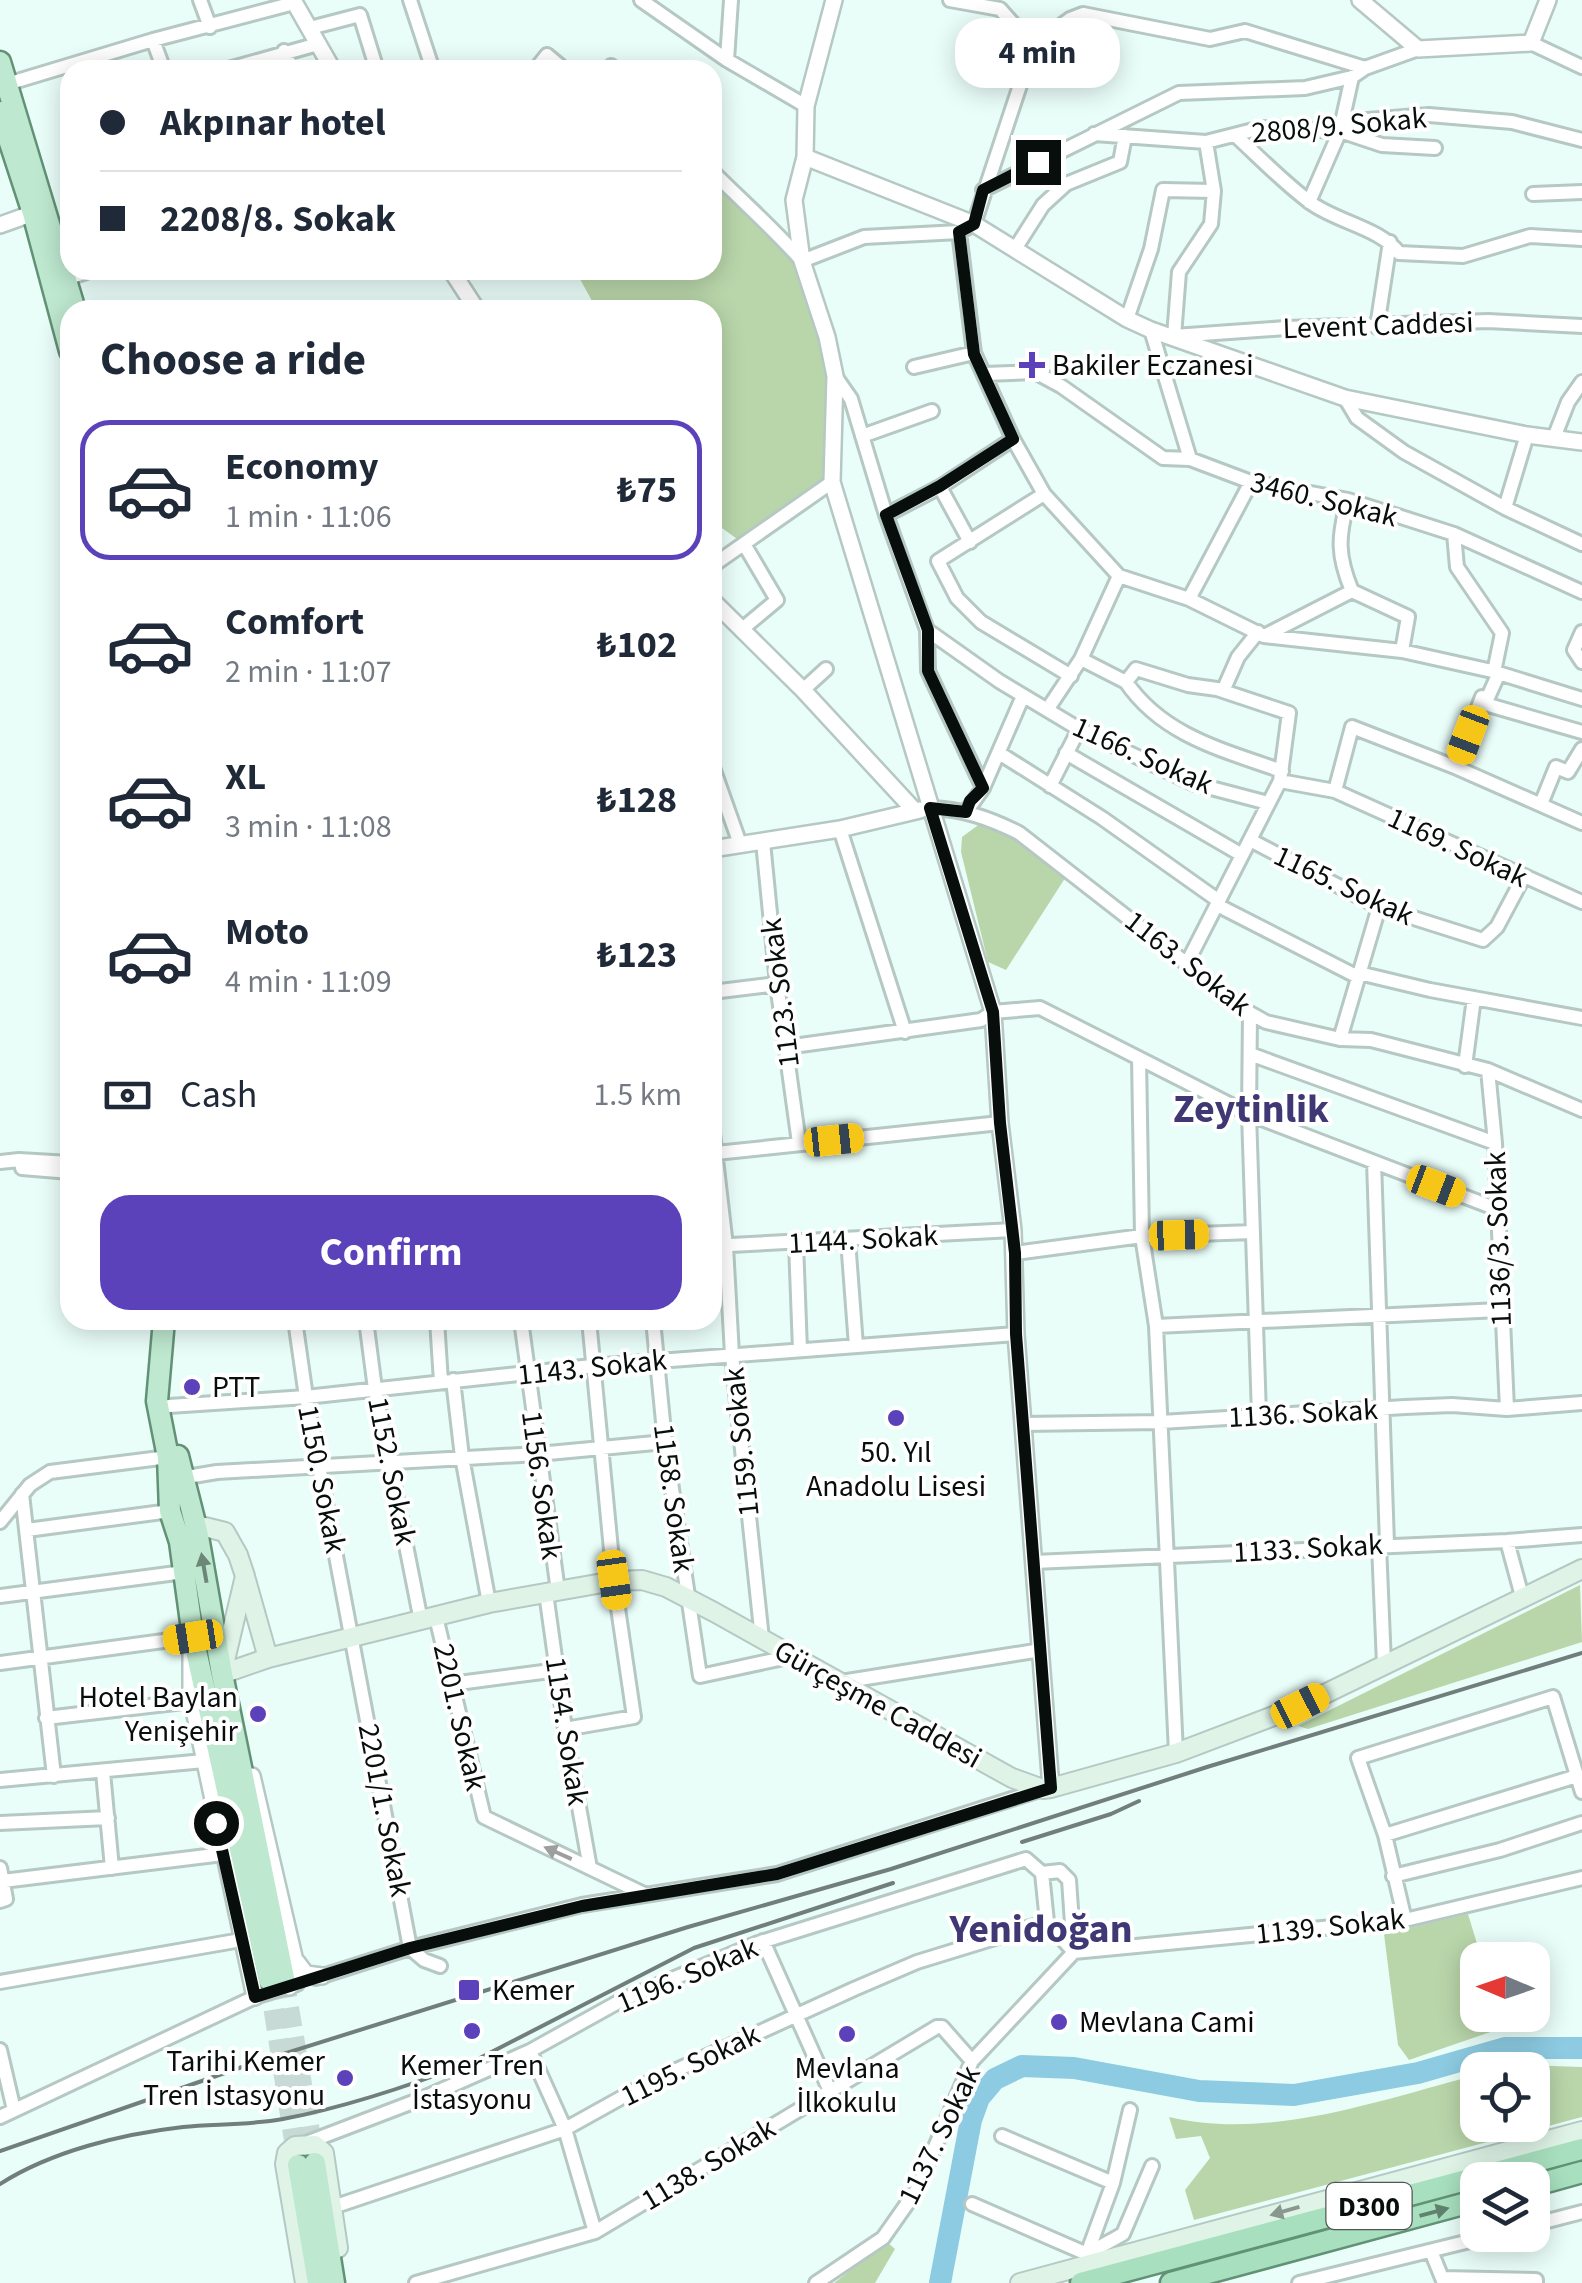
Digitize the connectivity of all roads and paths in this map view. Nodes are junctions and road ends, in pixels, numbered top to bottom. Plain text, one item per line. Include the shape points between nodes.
1 (200, 0) edge
2 (410, 0) edge
3 (641, 0) edge
4 (731, 0) edge
5 (834, 0) edge
6 (950, 0) edge
7 (1360, 0) edge
8 (1548, 0) edge
9 (294, 2) edge
10 (210, 27) junction
11 (310, 28) junction
12 (154, 40) junction
13 (318, 44) junction
14 (1531, 44) junction
15 (1033, 46) junction
16 (1418, 48) junction
17 (284, 51) junction
18 (87, 60) edge
19 (161, 60) edge
20 (256, 60) edge
21 (288, 60) edge
22 (327, 60) edge
23 (375, 60) edge
24 (431, 60) edge
25 (726, 60) junction
26 (0, 62) edge
27 (1582, 66) edge
28 (60, 68) edge
29 (1365, 68) junction
30 (1352, 77) junction
31 (6, 84) junction
32 (806, 106) junction
33 (0, 112) edge
34 (1340, 131) junction
35 (1094, 134) junction
36 (1234, 135) junction
37 (1126, 136) junction
38 (1582, 140) edge
39 (1206, 142) junction
40 (1435, 148) dead end
41 (805, 157) junction
42 (722, 181) edge
43 (983, 190) junction
44 (1214, 192) junction
45 (1582, 192) edge
46 (1533, 194) dead end
47 (1309, 202) junction
48 (38, 217) junction
49 (0, 228) edge
50 (966, 228) junction
51 (1582, 239) edge
52 (1390, 242) junction
53 (1016, 249) junction
54 (802, 261) junction
55 (60, 266) edge
56 (60, 309) edge
57 (1127, 318) junction
58 (1582, 326) edge
59 (1377, 327) junction
60 (1151, 330) junction
61 (1174, 336) junction
62 (974, 354) junction
63 (914, 366) dead end
64 (985, 374) junction
65 (835, 376) junction
66 (1582, 382) edge
67 (1344, 398) junction
68 (932, 411) dead end
69 (1527, 435) junction
70 (862, 436) junction
71 (1554, 438) junction
72 (1013, 439) junction
73 (1582, 442) edge
74 (1190, 459) junction
75 (832, 482) junction
76 (1251, 482) junction
77 (940, 486) junction
78 (1044, 494) junction
79 (1348, 500) junction
80 (1505, 508) junction
81 (886, 515) junction
82 (1454, 534) junction
83 (970, 542) junction
84 (744, 544) junction
85 (1582, 544) edge
86 (722, 559) edge
87 (1119, 576) junction
88 (1352, 592) junction
89 (1582, 592) edge
90 (1189, 599) junction
91 (722, 611) edge
92 (741, 630) junction
93 (928, 630) junction
94 (1582, 632) edge
95 (1261, 634) junction
96 (1402, 651) junction
97 (1081, 659) junction
98 (1582, 662) edge
99 (826, 669) dead end
100 (1495, 673) junction
101 (1071, 676) junction
102 (1126, 682) junction
103 (803, 690) junction
104 (1223, 691) junction
105 (1022, 696) junction
106 (1582, 699) edge
107 (1048, 710) junction
108 (1079, 729) junction
109 (1582, 732) edge
110 (1582, 748) edge
111 (999, 753) junction
112 (1066, 754) junction
113 (1455, 767) junction
114 (1281, 776) junction
115 (1050, 786) junction
116 (983, 788) junction
117 (1334, 792) junction
118 (722, 793) edge
119 (1268, 804) junction
120 (1542, 804) junction
121 (922, 809) junction
122 (966, 812) junction
123 (1582, 823) edge
124 (840, 829) junction
125 (1250, 840) junction
126 (763, 842) junction
127 (740, 844) junction
128 (722, 847) edge
129 (1242, 856) junction
130 (1523, 878) junction
131 (1582, 902) edge
132 (1218, 903) junction
133 (1379, 908) junction
134 (1187, 964) junction
135 (1358, 975) junction
136 (777, 984) junction
137 (722, 991) edge
138 (1474, 998) junction
139 (993, 1012) junction
140 (1250, 1013) junction
141 (1582, 1018) edge
142 (905, 1032) junction
143 (1340, 1039) junction
144 (786, 1048) junction
145 (1250, 1054) junction
146 (1139, 1058) junction
147 (1465, 1066) junction
148 (1488, 1070) junction
149 (1582, 1110) edge
150 (1249, 1114) junction
151 (1000, 1123) junction
152 (1494, 1143) junction
153 (798, 1144) junction
154 (722, 1152) edge
155 (3, 1162) edge
156 (60, 1162) edge
157 (1374, 1162) junction
158 (60, 1171) edge
159 (1498, 1209) junction
160 (1013, 1230) junction
161 (1253, 1232) junction
162 (1142, 1236) junction
163 (848, 1240) junction
164 (796, 1243) junction
165 (722, 1246) edge
166 (1015, 1253) junction
167 (722, 1264) edge
168 (1500, 1310) junction
169 (1378, 1317) junction
170 (1256, 1321) junction
171 (1156, 1326) junction
172 (163, 1330) edge
173 (173, 1330) edge
174 (296, 1330) edge
175 (367, 1330) edge
176 (439, 1330) edge
177 (521, 1330) edge
178 (589, 1330) edge
179 (654, 1330) edge
180 (1016, 1334) junction
181 (856, 1346) junction
182 (800, 1350) junction
183 (732, 1355) junction
184 (656, 1361) junction
185 (592, 1366) junction
186 (526, 1374) junction
187 (447, 1381) junction
188 (375, 1389) junction
189 (306, 1397) junction
190 (1582, 1403) edge
191 (169, 1406) junction
192 (1380, 1408) junction
193 (1506, 1409) junction
194 (1259, 1414) junction
195 (1161, 1422) junction
196 (1024, 1424) junction
197 (665, 1442) junction
198 (599, 1448) junction
199 (538, 1454) junction
200 (168, 1457) junction
201 (462, 1457) junction
202 (391, 1462) junction
203 (319, 1467) junction
204 (182, 1478) junction
205 (22, 1494) junction
206 (170, 1511) junction
207 (0, 1522) edge
208 (27, 1530) junction
209 (1582, 1535) edge
210 (188, 1536) junction
211 (1507, 1542) junction
212 (1383, 1544) junction
213 (1166, 1555) junction
214 (1034, 1562) junction
215 (1582, 1569) edge
216 (184, 1572) junction
217 (245, 1576) junction
218 (614, 1580) junction
219 (552, 1592) junction
220 (33, 1593) junction
221 (0, 1596) edge
222 (688, 1599) junction
223 (1522, 1600) junction
224 (490, 1604) junction
225 (429, 1619) junction
226 (193, 1637) junction
227 (353, 1638) junction
228 (762, 1639) junction
229 (1041, 1650) junction
230 (793, 1656) junction
231 (39, 1658) junction
232 (268, 1658) junction
233 (0, 1664) edge
234 (1384, 1664) junction
235 (558, 1670) junction
236 (222, 1674) junction
237 (838, 1682) junction
238 (451, 1684) junction
239 (192, 1700) junction
240 (46, 1718) junction
241 (565, 1729) junction
242 (1176, 1753) junction
243 (204, 1761) junction
244 (103, 1772) junction
245 (54, 1776) junction
246 (1577, 1776) junction
247 (0, 1780) edge
248 (1047, 1789) junction
249 (1582, 1792) edge
250 (108, 1818) junction
251 (1582, 1822) edge
252 (0, 1823) edge
253 (1384, 1835) junction
254 (222, 1854) junction
255 (112, 1868) junction
256 (590, 1868) junction
257 (1042, 1873) junction
258 (1, 1874) edge
259 (1393, 1876) junction
260 (1582, 1878) edge
261 (646, 1895) junction
262 (0, 1901) edge
263 (1406, 1920) junction
264 (1047, 1922) junction
265 (241, 1940) junction
266 (764, 1941) junction
267 (410, 1948) junction
268 (1074, 1952) junction
269 (295, 1957) junction
270 (440, 1966) dead end
271 (322, 1976) junction
272 (0, 1982) edge
273 (280, 1982) junction
274 (255, 1997) junction
275 (796, 2015) junction
276 (530, 2051) junction
277 (1, 2058) edge
278 (972, 2061) junction
279 (830, 2091) junction
280 (14, 2110) junction
281 (1130, 2110) dead end
282 (0, 2117) edge
283 (339, 2128) junction
284 (565, 2129) junction
285 (1582, 2132) edge
286 (1002, 2136) dead end
287 (1582, 2149) edge
288 (310, 2156) junction
289 (1152, 2166) dead end
290 (1582, 2172) edge
291 (1550, 2181) edge
292 (1113, 2183) junction
293 (972, 2204) dead end
294 (1460, 2205) edge
295 (332, 2207) junction
296 (1582, 2212) edge
297 (1550, 2220) edge
298 (595, 2232) junction
299 (1123, 2234) junction
300 (1460, 2244) edge
301 (1138, 2250) junction
302 (1431, 2251) junction
303 (1087, 2254) junction
304 (1444, 2280) edge
305 (304, 2283) edge
306 (318, 2283) edge
307 (334, 2283) edge
308 (343, 2283) edge
309 (416, 2283) edge
310 (816, 2283) edge
311 (1020, 2283) edge
312 (1081, 2283) edge
313 (1171, 2283) edge
314 (1299, 2283) edge
315 (1536, 2283) edge

1 - 10 street
2 - 24 street
3 - 25 street
4 - 25 street
5 - 32 street
6 - 15 street via 1000,9
7 - 16 street
8 - 14 street
9 - 10 street
9 - 11 street
10 - 12 street
11 - 13 street
11 - 23 street via 360,15
12 - 18 street
12 - 19 street
13 - 17 street
13 - 22 street
14 - 16 street
14 - 27 street
15 - 29 street via 1083,14 1210,40 1246,30
15 - 43 street
16 - 29 street
17 - 20 street
17 - 21 street
25 - 32 street
26 - 31 main road
28 - 31 street
29 - 30 street
30 - 34 street
30 - 35 street via 1272,92 1179,93
31 - 48 main road
32 - 41 street
33 - 48 main road
34 - 36 street, 2808/9. Sokak via 1260,128
34 - 38 street, 2808/9. Sokak via 1356,121 1429,115 1512,122
34 - 40 street via 1382,145
34 - 47 street
35 - 37 street, 2808/9. Sokak
35 - 43 street
36 - 39 street, 2808/9. Sokak
36 - 47 street
37 - 39 street, 2808/9. Sokak
37 - 53 street via 1120,162 1066,184 1043,205
39 - 44 street
41 - 50 street
41 - 54 street via 794,200
42 - 54 street
43 - 50 street
44 - 57 street via 1163,190
44 - 61 street via 1211,224 1178,272
45 - 46 street
47 - 52 street
48 - 49 street
48 - 55 main road
48 - 56 main road
50 - 53 street
50 - 54 street via 864,237
50 - 62 street
51 - 52 street via 1530,236 1463,256 1399,253
52 - 59 street
53 - 57 street
54 - 65 street
57 - 60 street
58 - 59 street, Levent Caddesi via 1488,321
59 - 61 street, Levent Caddesi
60 - 61 street
60 - 74 street
61 - 67 street
62 - 63 street
62 - 64 street
64 - 72 street
64 - 74 street, 3460. Sokak via 1035,372 1163,458
65 - 70 street via 851,398
65 - 75 street
66 - 71 street
67 - 69 street
67 - 80 street via 1356,418 1404,452
68 - 70 street
69 - 71 street
69 - 80 street
70 - 81 street
71 - 73 street
72 - 77 street
72 - 78 street
74 - 76 street, 3460. Sokak
75 - 84 street
75 - 121 street
76 - 79 street, 3460. Sokak
76 - 90 street
77 - 81 street
77 - 83 street
78 - 83 street
78 - 87 street
79 - 82 street, 3460. Sokak
79 - 88 street via 1340,563
80 - 85 street
81 - 93 street
82 - 89 street, 3460. Sokak
82 - 100 street via 1458,567 1502,633
83 - 101 street via 938,561 958,598 981,622
84 - 86 street
84 - 92 street via 777,600
87 - 90 street
87 - 97 street
88 - 95 street
88 - 96 street via 1408,617
90 - 95 street
91 - 92 street
92 - 103 street
93 - 105 street, 1166. Sokak
93 - 116 street via 928,671
94 - 98 street via 1574,650
95 - 96 street
95 - 104 street via 1238,658
96 - 100 street
97 - 101 street
97 - 102 street
99 - 103 street
100 - 106 street
100 - 109 street via 1485,704
100 - 113 street
101 - 107 street
102 - 104 street via 1136,669
102 - 114 street, 1169. Sokak via 1162,722
103 - 121 street
104 - 114 street via 1290,712
105 - 107 street, 1166. Sokak
105 - 111 street
107 - 108 street, 1166. Sokak
108 - 112 street
108 - 119 street, 1166. Sokak via 1192,783
110 - 120 street via 1568,772 1556,767
111 - 115 street
111 - 116 street
112 - 115 street
112 - 129 street, 1165. Sokak
113 - 117 street via 1352,727
113 - 120 street
114 - 117 street, 1169. Sokak
114 - 119 street
115 - 132 street
116 - 122 street
117 - 130 street, 1169. Sokak
118 - 127 street
119 - 125 street
120 - 123 street
121 - 122 street, 1163. Sokak
121 - 124 street
121 - 139 street
122 - 134 street, 1163. Sokak via 1018,833
124 - 126 street
124 - 142 street
125 - 129 street
125 - 133 street, 1165. Sokak
126 - 127 street
126 - 136 street, 1123. Sokak
127 - 128 street
129 - 132 street
130 - 131 street, 1169. Sokak
130 - 133 street, 1165. Sokak via 1483,940
132 - 134 street
132 - 135 street
133 - 135 street
134 - 140 street, 1163. Sokak
135 - 138 street
135 - 143 street
136 - 137 street
136 - 144 street, 1123. Sokak
138 - 141 street
138 - 147 street
139 - 142 street
139 - 146 street via 1040,1008
139 - 151 street
140 - 143 street, 1163. Sokak
140 - 145 street
142 - 144 street
143 - 147 street, 1163. Sokak via 1371,1040
144 - 153 street, 1123. Sokak
145 - 150 street
145 - 152 street
146 - 150 street
146 - 162 street
147 - 148 street, 1163. Sokak
148 - 149 street, 1163. Sokak
148 - 152 street, 1136/3. Sokak
150 - 157 street
150 - 161 street
151 - 153 street
151 - 160 street
152 - 159 street, 1136/3. Sokak
153 - 154 street
155 - 156 street
155 - 158 street
157 - 159 street
157 - 169 street
159 - 168 street, 1136/3. Sokak
160 - 163 street, 1144. Sokak
160 - 166 street
161 - 162 street
161 - 170 street
162 - 166 street
162 - 171 street
163 - 164 street, 1144. Sokak
163 - 181 street
164 - 165 street, 1144. Sokak
164 - 182 street
166 - 180 street
167 - 183 street, 1159. Sokak
168 - 169 street
168 - 193 street, 1136/3. Sokak
169 - 170 street
169 - 192 street
170 - 171 street
170 - 194 street
171 - 195 street
172 - 200 main road via 157,1401
173 - 191 main road
174 - 189 street, 1150. Sokak
175 - 188 street, 1152. Sokak
176 - 187 street
177 - 186 street, 1156. Sokak
178 - 185 street
179 - 184 street, 1158. Sokak
180 - 181 street, 1143. Sokak
180 - 196 street
181 - 182 street, 1143. Sokak
182 - 183 street, 1143. Sokak
183 - 184 street, 1143. Sokak
183 - 228 street, 1159. Sokak
184 - 185 street, 1143. Sokak
184 - 197 street, 1158. Sokak
185 - 186 street, 1143. Sokak
185 - 198 street
186 - 187 street, 1143. Sokak
186 - 199 street, 1156. Sokak
187 - 188 street, 1143. Sokak
187 - 201 street
188 - 189 street, 1143. Sokak
188 - 202 street, 1152. Sokak
189 - 191 street, 1143. Sokak
189 - 203 street, 1150. Sokak
190 - 193 street, 1136. Sokak
191 - 204 main road
192 - 193 street, 1136. Sokak
192 - 194 street, 1136. Sokak
192 - 212 street
194 - 195 street, 1136. Sokak
195 - 196 street, 1136. Sokak
195 - 213 street
196 - 214 street
197 - 198 street
197 - 222 street, 1158. Sokak
198 - 199 street
198 - 218 street
199 - 201 street
199 - 219 street, 1156. Sokak
200 - 205 street via 50,1472
200 - 206 main road
201 - 202 street
201 - 224 street
202 - 203 street
202 - 225 street, 1152. Sokak
203 - 204 street
203 - 227 street, 1150. Sokak
204 - 210 main road
205 - 207 street
205 - 208 street
206 - 208 street
206 - 210 main road
208 - 220 street
209 - 211 street, 1133. Sokak
210 - 216 main road
210 - 217 main road via 215,1527 225,1532
236 -> 210 main road
211 - 212 street, 1133. Sokak
211 - 223 street
212 - 213 street, 1133. Sokak
212 - 234 street
213 - 214 street, 1133. Sokak
213 - 242 street
214 - 229 street
215 - 223 main road
216 - 220 street
216 - 226 main road
217 - 232 main road
217 - 236 main road
218 - 219 main road, Gürçeşme Caddesi
218 - 222 main road, Gürçeşme Caddesi via 642,1580
218 - 241 street via 634,1718
219 - 224 main road, Gürçeşme Caddesi
219 - 235 street, 1154. Sokak
220 - 221 street
220 - 231 street
222 - 228 main road, Gürçeşme Caddesi
222 - 230 street, 1158. Sokak via 700,1676
223 - 234 main road
224 - 225 main road, Gürçeşme Caddesi
225 - 227 main road, Gürçeşme Caddesi
225 - 238 street, 2201. Sokak
226 - 231 street
226 - 239 street
226 - 273 main road
227 - 232 main road, Gürçeşme Caddesi
227 - 267 street, 2201/1. Sokak
228 - 230 main road, Gürçeşme Caddesi
229 - 237 street
229 - 248 street
230 - 237 main road, Gürçeşme Caddesi
231 - 233 street
231 - 240 street
232 - 236 main road, Gürçeşme Caddesi
234 - 242 main road via 1300,1706
235 - 238 street
235 - 241 street, 1154. Sokak
236 - 269 street via 232,1688
236 - 273 main road
237 - 248 main road, Gürçeşme Caddesi via 1012,1778
256 -> 238 street, 2201. Sokak via 484,1817
239 - 240 street
239 - 243 street
240 - 245 street
241 - 256 street, 1154. Sokak
242 - 248 main road
243 - 244 street
243 - 254 street
244 - 245 street
244 - 250 street
245 - 247 street
246 - 249 street
246 - 253 street
246 - 253 street via 1553,1697 1358,1758
248 - 261 street via 777,1874
250 - 252 street
250 - 255 street
251 - 259 street
253 - 259 street
254 - 255 street
254 - 265 street
255 - 258 street
256 - 261 street, 2201. Sokak
257 - 264 street
257 - 266 street, 1196. Sokak via 1026,1859
257 - 268 street via 1060,1871 1069,1880
258 - 262 street via 6,1899
259 - 263 street
260 - 263 street, 1139. Sokak
261 - 267 street
263 - 268 street, 1139. Sokak
264 - 268 street
264 - 275 street, 1195. Sokak via 917,1962
265 - 272 street
265 - 274 street
266 - 275 street
266 - 276 street, 1196. Sokak via 622,2000
267 - 270 street
267 - 271 street
268 - 278 street, 1137. Sokak
269 - 271 street via 306,1974
269 - 273 street via 297,1981
271 - 273 street
273 - 274 street
274 - 280 street
275 - 279 street
275 - 284 street, 1195. Sokak
276 - 283 street, 1196. Sokak
276 - 284 street
277 - 280 street
278 - 279 street, 1138. Sokak via 937,2027
278 - 310 street, 1137. Sokak via 916,2191 890,2229
279 - 298 street, 1138. Sokak
280 - 282 street
281 - 292 street
283 - 288 street, 1196. Sokak
283 - 288 street
284 - 295 street, 1195. Sokak
284 - 298 street
285 -> 301 main road
286 - 292 street
287 - 312 highway, D300
288 - 295 main road
288 - 305 main road via 290,2150 285,2164
288 - 306 main road
288 - 307 main road
289 - 299 street
290 - 291 highway
292 - 303 street
293 - 303 street
313 -> 294 highway
295 - 308 main road
296 - 297 street
298 - 309 street, 1138. Sokak
299 - 301 street
299 - 303 street
300 - 302 street
301 - 311 main road
302 - 304 street
302 - 314 street
304 - 315 street

